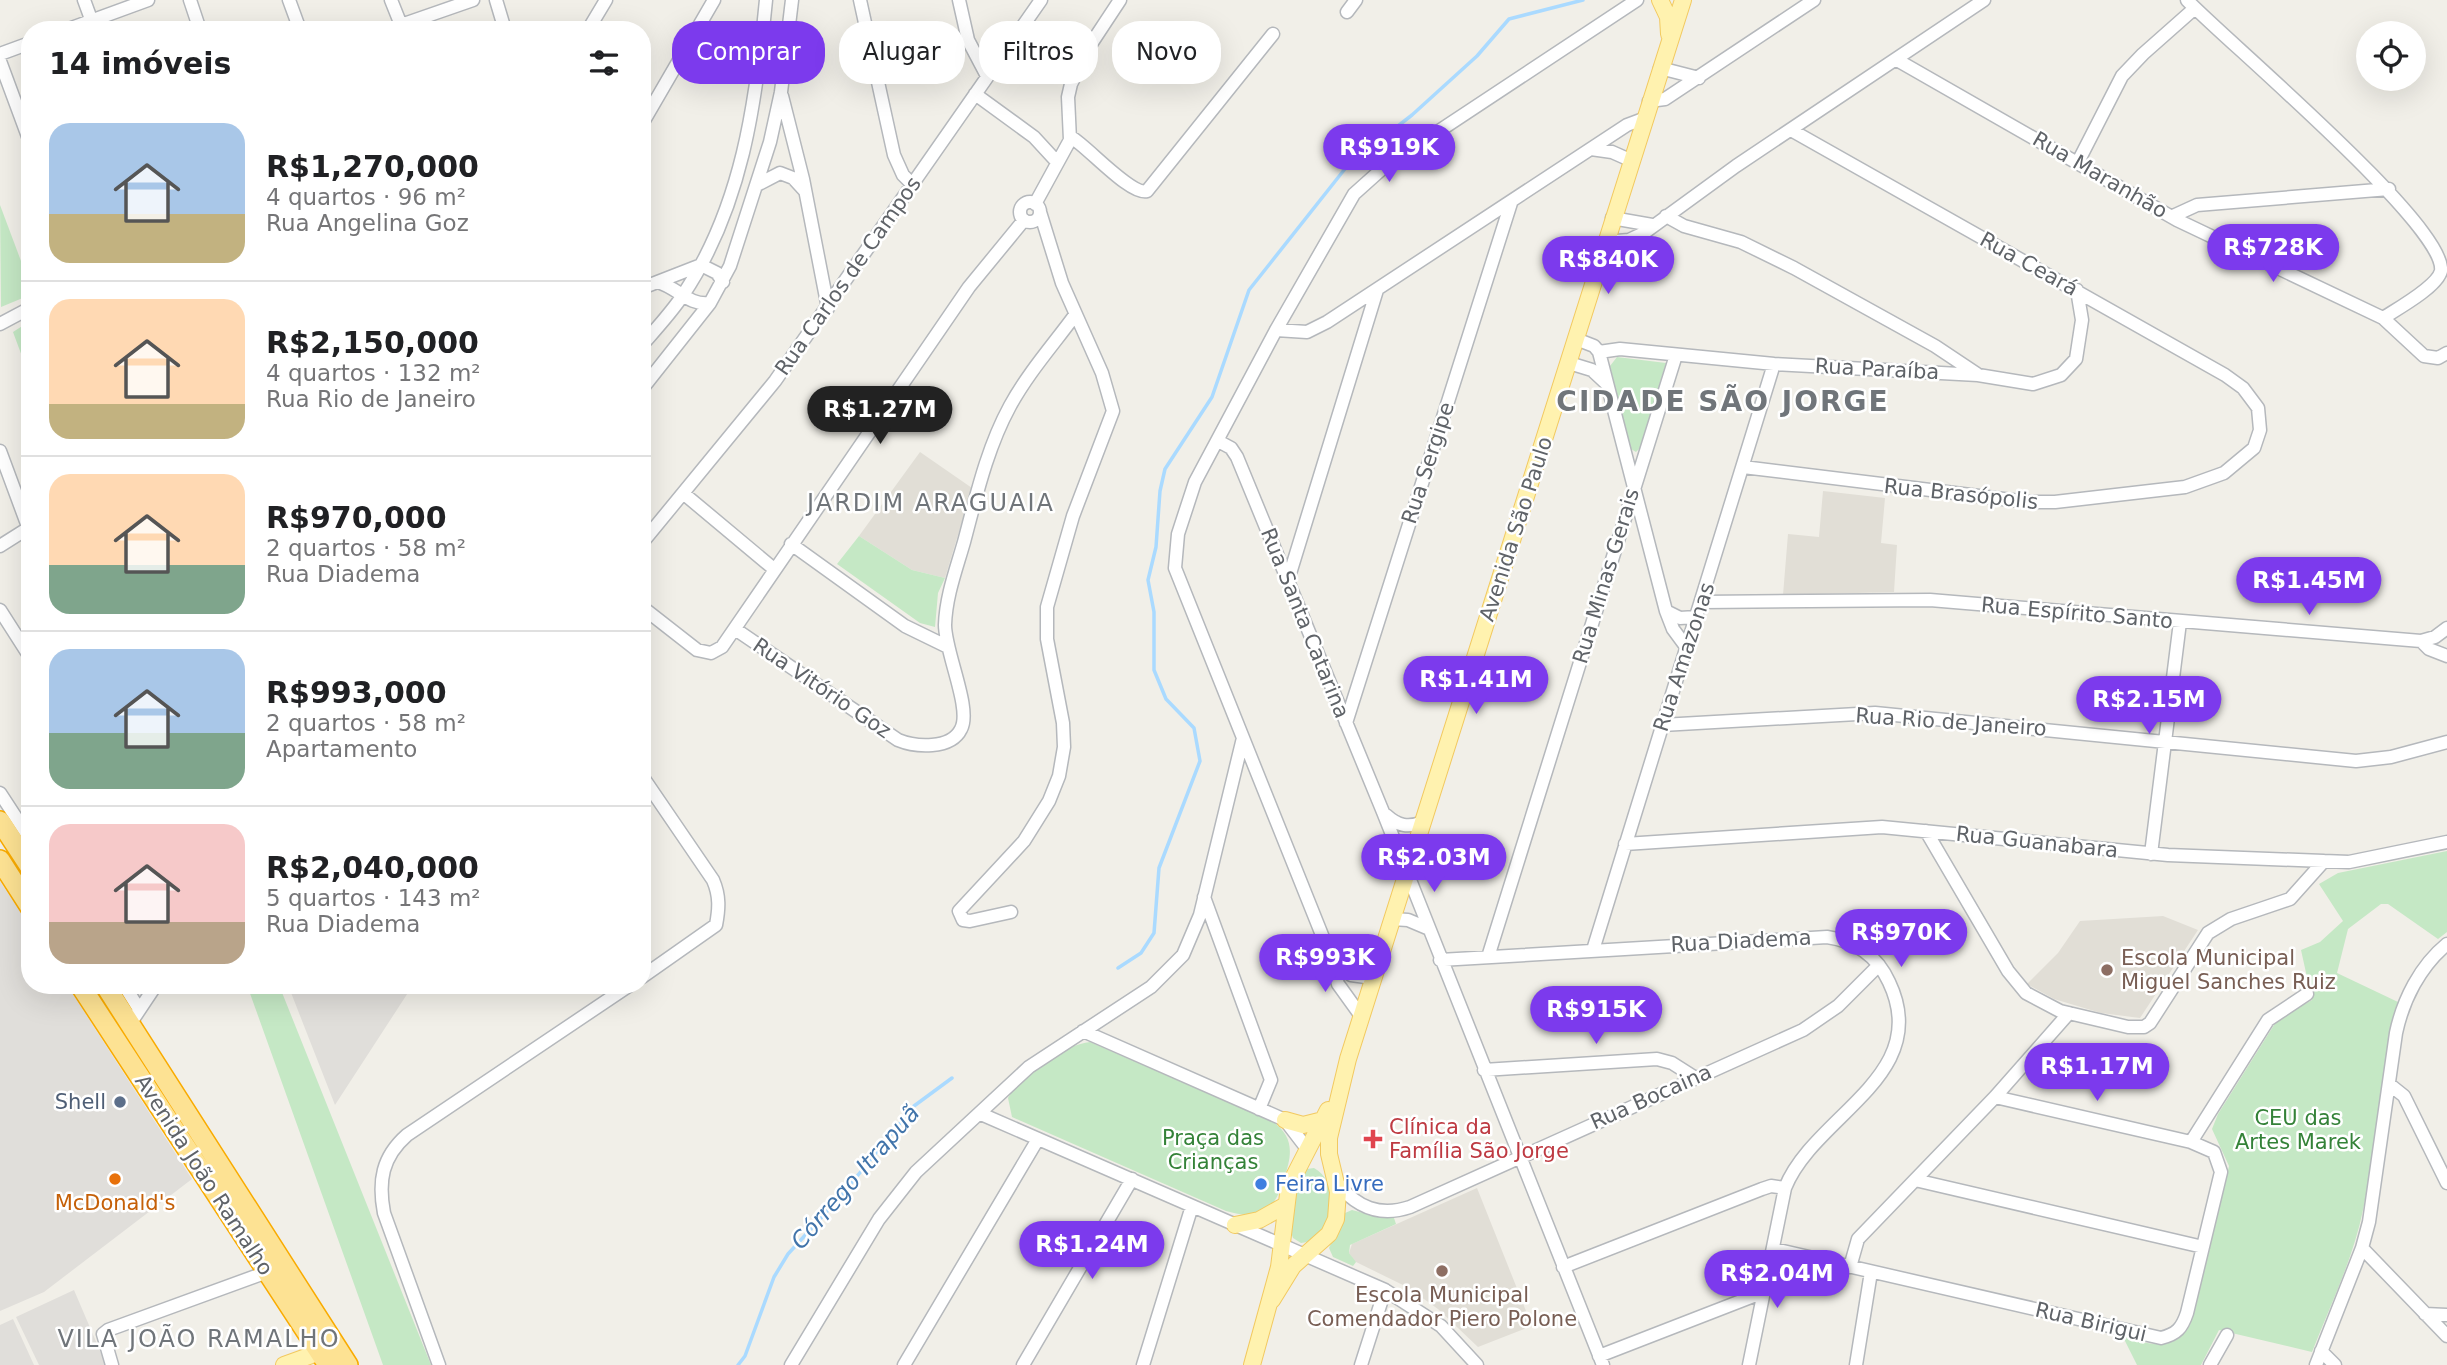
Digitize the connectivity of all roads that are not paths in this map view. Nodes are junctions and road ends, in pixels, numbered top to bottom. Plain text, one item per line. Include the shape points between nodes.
1 (84, 0) edge
2 (148, 0) edge
3 (190, 0) edge
4 (289, 0) edge
5 (391, 0) edge
6 (473, 0) edge
7 (496, 0) edge
8 (606, 0) edge
9 (714, 0) edge
10 (766, 0) edge
11 (792, 0) edge
12 (860, 0) edge
13 (958, 0) edge
14 (1041, 0) edge
15 (1121, 0) edge
16 (1356, 0) edge
17 (1637, 0) edge
18 (1660, 0) edge
19 (1683, 0) edge
20 (1814, 0) edge
21 (1984, 0) edge
22 (2191, 4) edge
23 (1347, 12) dead end
24 (92, 21) edge
25 (102, 21) edge
26 (197, 21) edge
27 (297, 21) edge
28 (400, 21) edge
29 (418, 21) edge
30 (502, 21) edge
31 (593, 21) edge
32 (1026, 21) edge
33 (1273, 34) dead end
34 (1669, 39) junction
35 (21, 46) edge
36 (0, 54) edge
37 (1897, 60) junction
38 (0, 61) edge
39 (979, 61) edge
40 (1660, 68) junction
41 (1699, 78) junction
42 (982, 84) edge
43 (781, 92) junction
44 (975, 94) junction
45 (1649, 101) junction
46 (651, 108) edge
47 (21, 118) edge
48 (1643, 119) junction
49 (1791, 130) junction
50 (1071, 137) junction
51 (1591, 149) junction
52 (1630, 160) junction
53 (1057, 162) junction
54 (2078, 162) junction
55 (757, 184) junction
56 (912, 184) junction
57 (2389, 189) junction
58 (804, 190) junction
59 (1510, 203) junction
60 (1033, 215) junction
61 (1666, 216) junction
62 (2173, 216) junction
63 (1612, 218) junction
64 (1652, 225) junction
65 (1604, 242) junction
66 (701, 265) junction
67 (658, 282) junction
68 (723, 282) junction
69 (651, 285) edge
70 (1377, 290) junction
71 (2077, 290) junction
72 (683, 295) junction
73 (710, 303) junction
74 (828, 308) junction
75 (21, 313) edge
76 (1075, 315) junction
77 (2383, 318) junction
78 (0, 324) edge
79 (1276, 330) junction
80 (651, 334) edge
81 (1576, 339) junction
82 (1599, 352) junction
83 (2447, 353) edge
84 (1675, 355) junction
85 (1569, 363) junction
86 (1774, 364) junction
87 (1978, 375) junction
88 (651, 378) edge
89 (1607, 384) junction
90 (2258, 408) joint
91 (1218, 441) junction
92 (0, 451) edge
93 (1742, 467) junction
94 (1633, 489) junction
95 (683, 493) junction
96 (21, 507) edge
97 (651, 532) edge
98 (21, 534) edge
99 (791, 544) junction
100 (0, 546) edge
101 (774, 569) junction
102 (1288, 580) junction
103 (1702, 603) junction
104 (0, 610) edge
105 (1666, 611) junction
106 (651, 614) edge
107 (1696, 617) junction
108 (2180, 622) junction
109 (2447, 628) edge
110 (734, 629) junction
111 (2421, 641) junction
112 (21, 643) edge
113 (946, 646) junction
114 (1687, 648) junction
115 (2447, 656) edge
116 (1346, 723) junction
117 (1662, 725) junction
118 (1243, 738) junction
119 (2165, 740) junction
120 (2447, 742) edge
121 (651, 789) edge
122 (0, 793) edge
123 (1383, 812) junction
124 (0, 821) edge
125 (1423, 822) junction
126 (21, 831) edge
127 (1926, 831) junction
128 (21, 836) edge
129 (2447, 842) edge
130 (1625, 844) junction
131 (2151, 854) junction
132 (0, 860) edge
133 (2324, 861) junction
134 (1407, 872) junction
135 (21, 893) edge
136 (1204, 897) junction
137 (1012, 912) dead end
138 (1392, 919) junction
139 (1427, 928) junction
140 (1191, 940) junction
141 (2447, 944) edge
142 (1223, 948) junction
143 (1328, 950) junction
144 (1593, 950) junction
145 (1488, 957) junction
146 (1440, 960) junction
147 (1879, 965) junction
148 (651, 971) edge
149 (1373, 978) junction
150 (86, 994) edge
151 (113, 994) edge
152 (127, 994) edge
153 (150, 994) edge
154 (617, 994) edge
155 (2307, 994) dead end
156 (2069, 1013) junction
157 (134, 1016) junction
158 (1361, 1016) junction
159 (1083, 1031) junction
160 (117, 1043) junction
161 (1348, 1059) junction
162 (1484, 1070) junction
163 (1694, 1077) junction
164 (2389, 1084) junction
165 (1995, 1097) junction
166 (1259, 1109) junction
167 (2386, 1110) junction
168 (981, 1114) junction
169 (2414, 1117) junction
170 (1285, 1120) junction
171 (1324, 1120) junction
172 (1038, 1139) junction
173 (2191, 1142) junction
174 (1308, 1150) junction
175 (1519, 1156) junction
176 (1132, 1179) junction
177 (1336, 1179) junction
178 (2446, 1179) edge
179 (1914, 1180) junction
180 (1785, 1188) junction
181 (1192, 1206) junction
182 (1284, 1206) junction
183 (1236, 1224) junction
184 (1283, 1245) junction
185 (2203, 1247) junction
186 (2362, 1248) junction
187 (1773, 1249) junction
188 (1307, 1256) junction
189 (1563, 1267) junction
190 (1850, 1267) junction
191 (267, 1272) junction
192 (1871, 1272) junction
193 (1385, 1290) junction
194 (1764, 1292) junction
195 (1272, 1300) junction
196 (2426, 1314) junction
197 (2447, 1314) edge
198 (2227, 1335) dead end
199 (2447, 1336) edge
200 (2321, 1351) junction
201 (324, 1359) edge
202 (1601, 1361) edge
203 (1470, 1362) edge
204 (112, 1365) edge
205 (284, 1365) edge
206 (348, 1365) edge
207 (439, 1365) edge
208 (791, 1365) edge
209 (904, 1365) edge
210 (1023, 1365) edge
211 (1143, 1365) edge
212 (1252, 1365) edge
213 (1361, 1365) edge
214 (1749, 1365) edge
215 (1856, 1365) edge
216 (2210, 1365) edge
217 (2316, 1365) edge
218 (2335, 1365) edge

1 - 24 street
2 - 25 street
3 - 26 street
4 - 27 street
5 - 28 street
6 - 29 street
7 - 30 street
8 - 31 street
9 - 46 street
10 - 66 street via 749,132 732,191
11 - 43 street
12 - 56 street via 894,155
13 - 39 street via 968,40
14 - 32 street, Rua Carlos de Campos
15 - 50 street via 1071,84
16 - 23 street
17 - 79 street via 1366,181 1354,194
18 - 34 main road, Avenida São Paulo via 1668,17
19 - 34 main road, Avenida São Paulo
20 - 41 street
21 - 37 street
22 - 54 street via 2122,76
22 - 57 street
33 - 50 street via 1147,191 1137,191
34 - 40 main road, Avenida São Paulo
35 - 36 street
37 - 49 street
37 - 54 street, Rua Maranhão
38 - 47 street
40 - 41 street
40 - 45 main road, Avenida São Paulo
41 - 45 street via 1665,99
42 - 44 street, Rua Carlos de Campos
43 - 55 street
43 - 58 street
44 - 53 street via 1034,137
44 - 56 street, Rua Carlos de Campos
45 - 48 main road, Avenida São Paulo
48 - 51 street
48 - 52 main road, Avenida São Paulo
49 - 61 street
49 - 71 street, Rua Ceará
50 - 53 street
51 - 52 street
51 - 59 street
52 - 63 main road, Avenida São Paulo
53 - 60 street
54 - 62 street, Rua Maranhão
55 - 58 street via 780,173
55 - 68 street
56 - 74 street, Rua Carlos de Campos
57 - 62 street via 2197,205
57 - 77 street via 2441,264 2435,281
58 - 74 street
59 - 70 street
59 - 116 street, Rua Sergipe
60 - 76 street
60 - 99 street via 970,287
61 - 64 street
61 - 87 street via 1684,226 1741,242 1794,268
62 - 77 street, Rua Maranhão
63 - 64 street
63 - 65 main road, Avenida São Paulo
64 - 65 street via 1629,240
65 - 81 main road, Avenida São Paulo
66 - 67 street
66 - 68 street
66 - 72 street
67 - 69 street
67 - 72 street
68 - 73 street
70 - 79 street via 1307,332
70 - 102 street
71 - 87 street, Rua Paraíba via 2082,320 2079,350 2071,367 2049,381 2033,384
71 - 90 street, Rua Ceará via 2225,375 2243,388
72 - 73 street via 696,303
72 - 80 street
73 - 88 street
74 - 95 street, Rua Carlos de Campos via 770,388
75 - 78 street
76 - 113 street, Rua Vitório Goz via 1023,386 988,457 951,581
76 - 137 street via 1102,373 1113,411 1073,516 1047,607 1047,639 1063,723 1059,776 1024,841 959,911 970,921
77 - 83 street, Rua Maranhão via 2424,356 2438,358
79 - 91 street
81 - 82 street via 1594,345
81 - 85 main road, Avenida São Paulo
82 - 84 street, Rua Paraíba via 1620,349
82 - 89 street
84 - 86 street, Rua Paraíba
84 - 94 street, Rua Minas Gerais
85 - 89 street via 1592,369
85 - 125 main road, Avenida São Paulo
86 - 87 street, Rua Paraíba
86 - 93 street, Rua Amazonas
89 - 94 street
90 - 93 street, Rua Brasópolis via 2260,430 2254,448 2224,473 2185,487 2054,502 1950,495
91 - 102 street, Rua Santa Catarina via 1237,457
91 - 118 street via 1195,482 1178,534 1175,568
92 - 96 street
93 - 103 street, Rua Amazonas
94 - 105 street
94 - 145 street, Rua Minas Gerais
95 - 97 street, Rua Carlos de Campos
95 - 101 street
98 - 100 street
99 - 101 street
99 - 113 street via 905,625
101 - 110 street
102 - 116 street, Rua Santa Catarina
103 - 107 street, Rua Amazonas
103 - 108 street, Rua Espírito Santo via 1930,600
104 - 112 street
105 - 107 street via 1680,618
105 - 114 street via 1672,629
106 - 110 street via 697,650 711,653
107 - 114 street, Rua Amazonas
108 - 111 street, Rua Espírito Santo
108 - 119 street
109 - 111 street
110 - 113 street, Rua Vitório Goz via 898,740 919,747 951,739 961,729 963,714
111 - 115 street
114 - 117 street, Rua Amazonas
116 - 123 street, Rua Santa Catarina
117 - 119 street, Rua Rio de Janeiro via 1875,713
117 - 130 street, Rua Amazonas
118 - 136 street
118 - 143 street
119 - 120 street, Rua Rio de Janeiro via 2356,761
119 - 131 street
121 - 148 street via 713,880 719,909 716,925
122 - 126 street
123 - 125 street via 1405,826
123 - 134 street, Rua Santa Catarina
124 - 128 highway
125 - 134 main road, Avenida São Paulo
127 - 130 street, Rua Guanabara via 1874,827
127 - 131 street, Rua Guanabara
127 - 156 street via 2008,971 2026,993
129 - 133 street, Rua Guanabara via 2366,860
130 - 144 street, Rua Amazonas
131 - 133 street, Rua Guanabara
132 - 135 highway
133 - 156 street via 2290,899 2231,919 2208,933 2144,1027
134 - 138 main road, Avenida São Paulo
134 - 139 street, Rua Santa Catarina
136 - 140 street
136 - 142 street
138 - 139 street
138 - 149 main road, Avenida São Paulo
139 - 146 street, Rua Santa Catarina
140 - 142 street via 1210,939
140 - 159 street via 1183,955 1150,987
141 - 164 street via 2420,975 2403,1007
142 - 166 street via 1271,1080
143 - 149 street via 1351,975
143 - 158 street via 1338,984
144 - 145 street, Rua Diadema
144 - 147 street, Rua Diadema via 1827,937 1855,944
145 - 146 street, Rua Diadema
146 - 162 street, Rua Santa Catarina
147 - 163 street, Rua Bocaina via 1838,1006 1803,1030
147 - 180 street, Rua Diadema via 1896,997 1896,1047 1872,1085 1799,1160
149 - 158 main road, Avenida São Paulo
150 - 160 highway, Avenida João Ramalho
151 - 157 highway, Avenida João Ramalho
152 - 157 street
153 - 157 street
154 - 207 street via 407,1135 384,1165 380,1188 384,1213
155 - 173 street via 2268,1020
156 - 165 street
157 - 160 highway
157 - 206 highway, Avenida João Ramalho
158 - 161 main road, Avenida São Paulo
159 - 166 street
159 - 168 street via 1029,1067
160 - 191 highway, Avenida João Ramalho
161 - 171 main road, Avenida São Paulo
161 - 177 main road, Avenida São Paulo via 1329,1138
162 - 163 street via 1657,1059
162 - 175 street, Rua Santa Catarina
163 - 175 street, Rua Bocaina
164 - 167 street
164 - 169 street via 2401,1091
165 - 173 street
165 - 179 street
166 - 170 street
167 - 169 street
167 - 186 street
168 - 172 street
168 - 208 street via 901,1190
169 - 178 street
170 - 171 main road via 1303,1125
170 - 174 street
171 - 174 main road, Avenida São Paulo
172 - 176 street
172 - 209 street
173 - 185 street, Rua Birigui via 2214,1152 2221,1172
174 - 177 main road
174 - 182 main road, Avenida São Paulo via 1292,1178
175 - 177 street, Rua Bocaina via 1392,1212 1363,1207
175 - 189 street, Rua Santa Catarina
176 - 181 street
176 - 210 street
177 - 188 main road, Avenida São Paulo via 1338,1210 1333,1227
179 - 185 street
179 - 190 street via 1858,1239
180 - 187 street, Rua Diadema
180 - 189 street via 1762,1189
181 - 183 street
181 - 211 street
182 - 183 main road via 1259,1220
182 - 184 main road, Avenida São Paulo
183 - 184 street
184 - 188 street
184 - 195 main road, Avenida São Paulo
185 - 192 street, Rua Birigui via 2183,1324 2178,1332 2161,1338
186 - 196 street
186 - 200 street
187 - 190 street, Rua Birigui
187 - 194 street, Rua Diadema
188 - 193 street
188 - 195 main road, Avenida São Paulo via 1293,1266
189 - 202 street, Rua Santa Catarina
190 - 192 street, Rua Birigui
191 - 201 highway, Avenida João Ramalho
191 - 204 street via 108,1329 102,1342
192 - 215 street
193 - 203 street via 1441,1326
193 - 213 street
194 - 202 street
194 - 214 street, Rua Diadema
195 - 212 main road, Avenida São Paulo
196 - 197 street
196 - 199 street
198 - 216 street
200 - 217 street
200 - 218 street
201 - 205 main road

